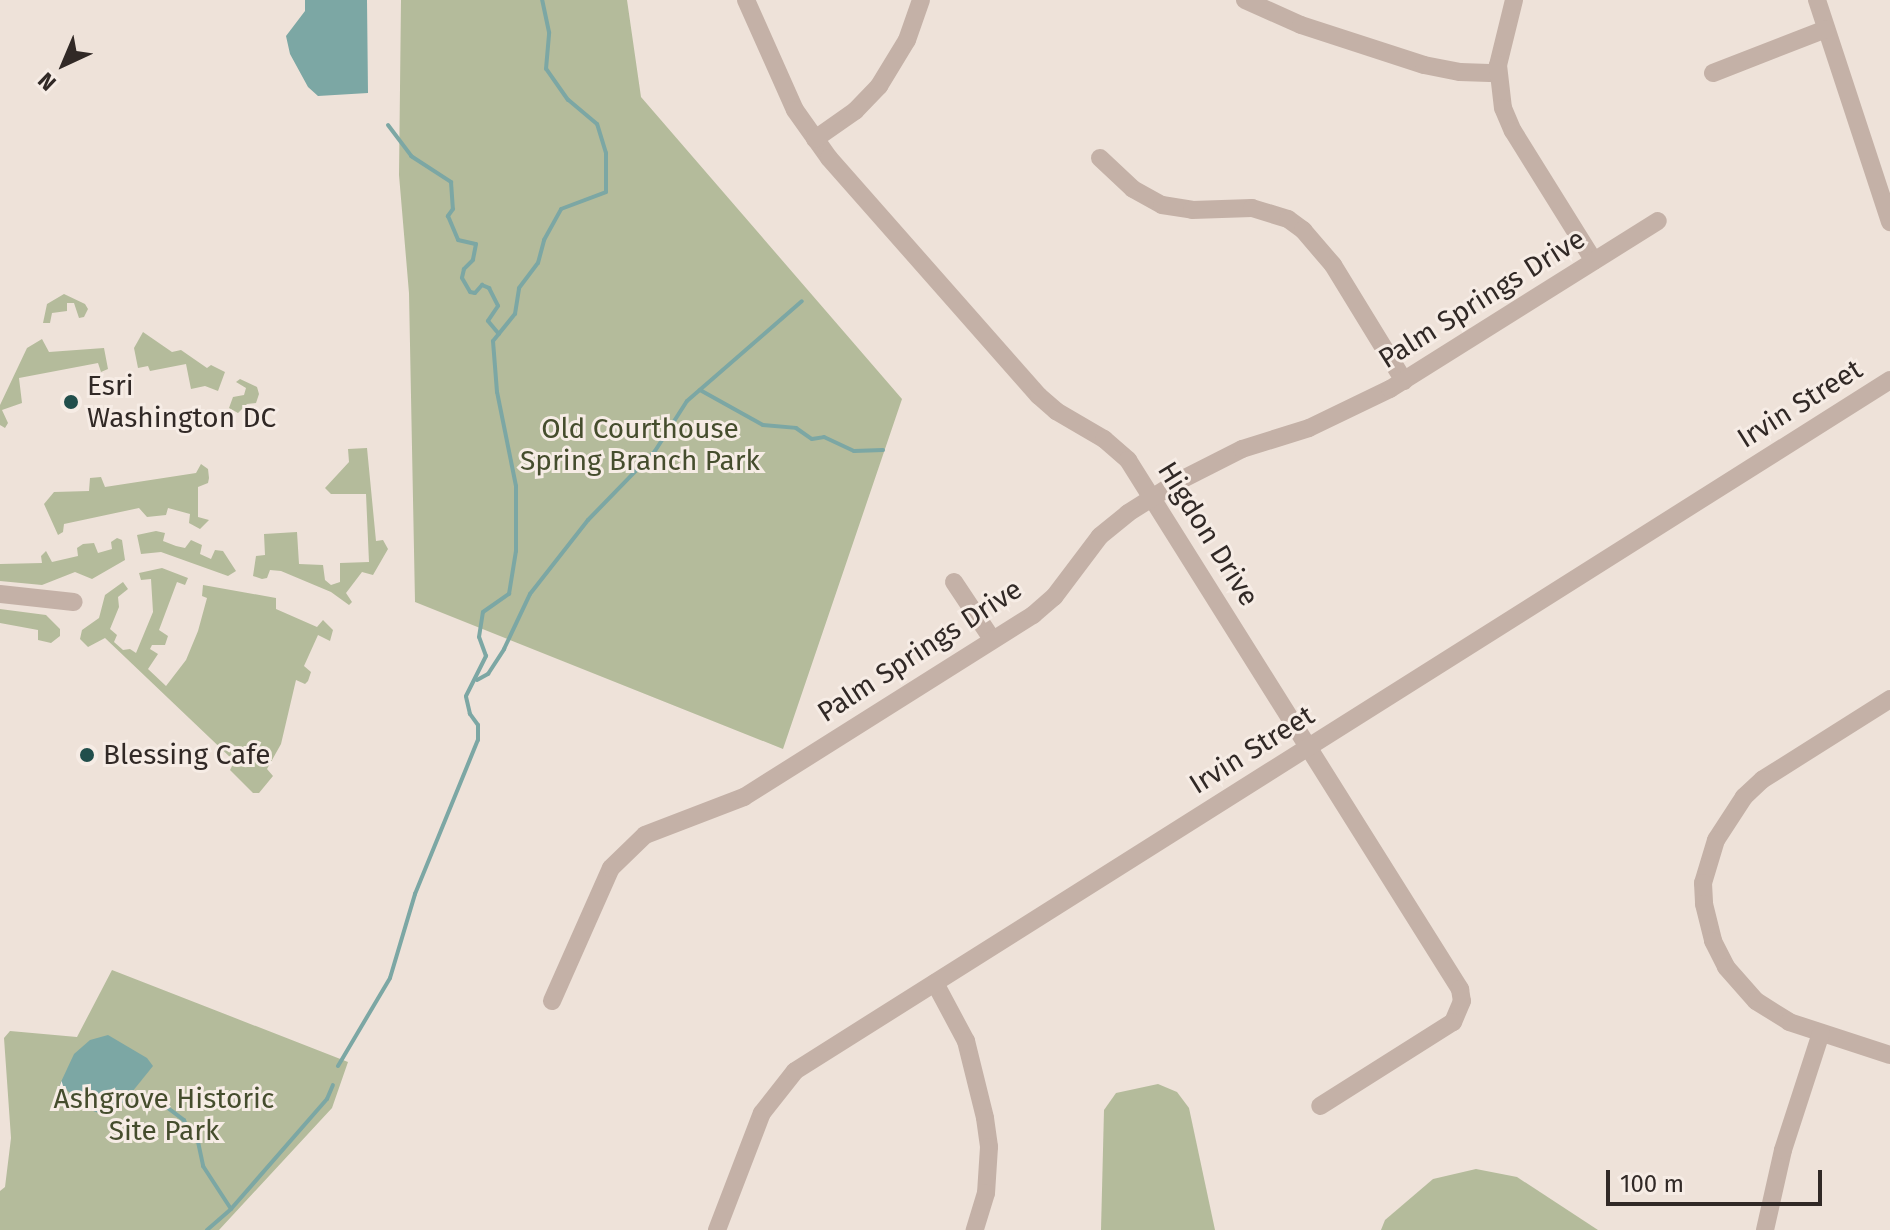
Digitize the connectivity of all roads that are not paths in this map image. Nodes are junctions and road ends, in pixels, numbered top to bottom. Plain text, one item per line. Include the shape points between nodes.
1 (746, 0) edge
2 (921, 0) edge
3 (1245, 0) edge
4 (1514, 0) edge
5 (1817, 0) edge
6 (1826, 29) junction
7 (1497, 73) junction
8 (1713, 73) dead end
9 (815, 139) junction
10 (1100, 158) dead end
11 (1658, 221) dead end
12 (1890, 222) edge
13 (1594, 261) junction
14 (1890, 380) edge
15 (1404, 381) junction
16 (1152, 498) junction
17 (954, 582) dead end
18 (0, 594) edge
19 (74, 602) dead end
20 (992, 639) junction
21 (1890, 699) edge
22 (1310, 747) junction
23 (935, 983) junction
24 (552, 1001) dead end
25 (1821, 1033) junction
26 (1890, 1055) edge
27 (1320, 1106) dead end
28 (717, 1230) edge
29 (975, 1230) edge
30 (1765, 1230) edge

1 - 9 street, Higdon Drive via 778,77
2 - 9 street via 907,40 879,86
3 - 7 street via 1301,25 1424,65
4 - 7 street
5 - 6 street
6 - 8 street
6 - 12 street
7 - 13 street via 1513,131
9 - 16 street, Higdon Drive via 1039,396 1117,449
10 - 15 street via 1133,189 1162,205 1252,208 1303,230 1333,265
11 - 13 street, Palm Springs Drive
13 - 15 street, Palm Springs Drive
14 - 22 street, Irvin Street
15 - 16 street, Palm Springs Drive via 1344,413 1210,464
16 - 20 street, Palm Springs Drive via 1100,536 1054,597
16 - 22 street, Higdon Drive
17 - 20 street
18 - 19 street
20 - 24 street, Palm Springs Drive via 744,797 635,843 611,868
21 - 25 street via 1762,780 1728,818 1707,863 1707,923 1726,967 1771,1012
22 - 23 street, Irvin Street
22 - 27 street, Higdon Drive via 1460,989 1462,1001 1453,1022
23 - 28 street, Irvin Street via 795,1071 778,1090 762,1113
23 - 29 street via 966,1041 985,1118 986,1193
25 - 26 street
25 - 30 street via 1783,1150

